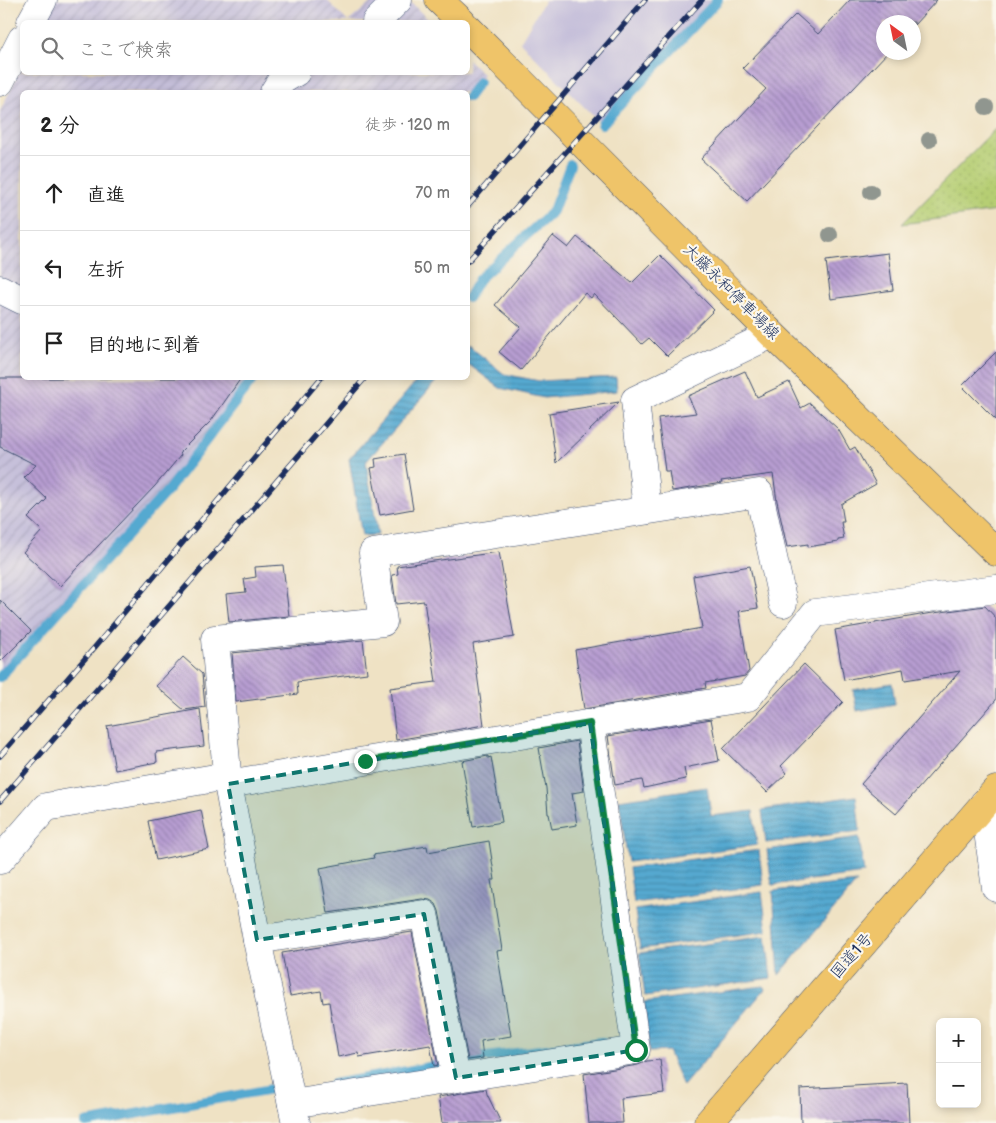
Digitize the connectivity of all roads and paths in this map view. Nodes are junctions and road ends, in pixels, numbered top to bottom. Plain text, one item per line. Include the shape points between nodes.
1 (43, 0) edge
2 (398, 0) edge
3 (439, 0) edge
4 (32, 20) edge
5 (378, 20) edge
6 (460, 20) edge
7 (470, 30) edge
8 (20, 43) edge
9 (291, 75) edge
10 (0, 82) edge
11 (275, 90) edge
12 (0, 290) edge
13 (20, 299) edge
14 (772, 334) junction
15 (647, 510) junction
16 (996, 552) edge
17 (996, 590) edge
18 (783, 603) dead end
19 (590, 723) junction
20 (228, 780) junction
21 (990, 797) edge
22 (0, 860) edge
23 (996, 888) edge
24 (257, 940) junction
25 (456, 1078) junction
26 (294, 1113) edge
27 (708, 1123) edge

1 - 4 street
2 - 5 street
3 - 6 main road
7 - 14 main road, 大藤永和停車場線
8 - 10 street
9 - 11 street via 281,81
12 - 13 street
14 - 15 street via 635,400
14 - 16 main road, 大藤永和停車場線
15 - 18 street via 759,493
15 - 20 street via 373,553 383,622 215,639
17 - 19 street via 814,613 748,697
19 - 20 street
19 - 25 street via 636,1050
20 - 22 street via 46,807
20 - 24 street
21 - 23 street
21 - 27 main road, 国道1号
24 - 25 street via 424,914
24 - 26 street
25 - 26 street

